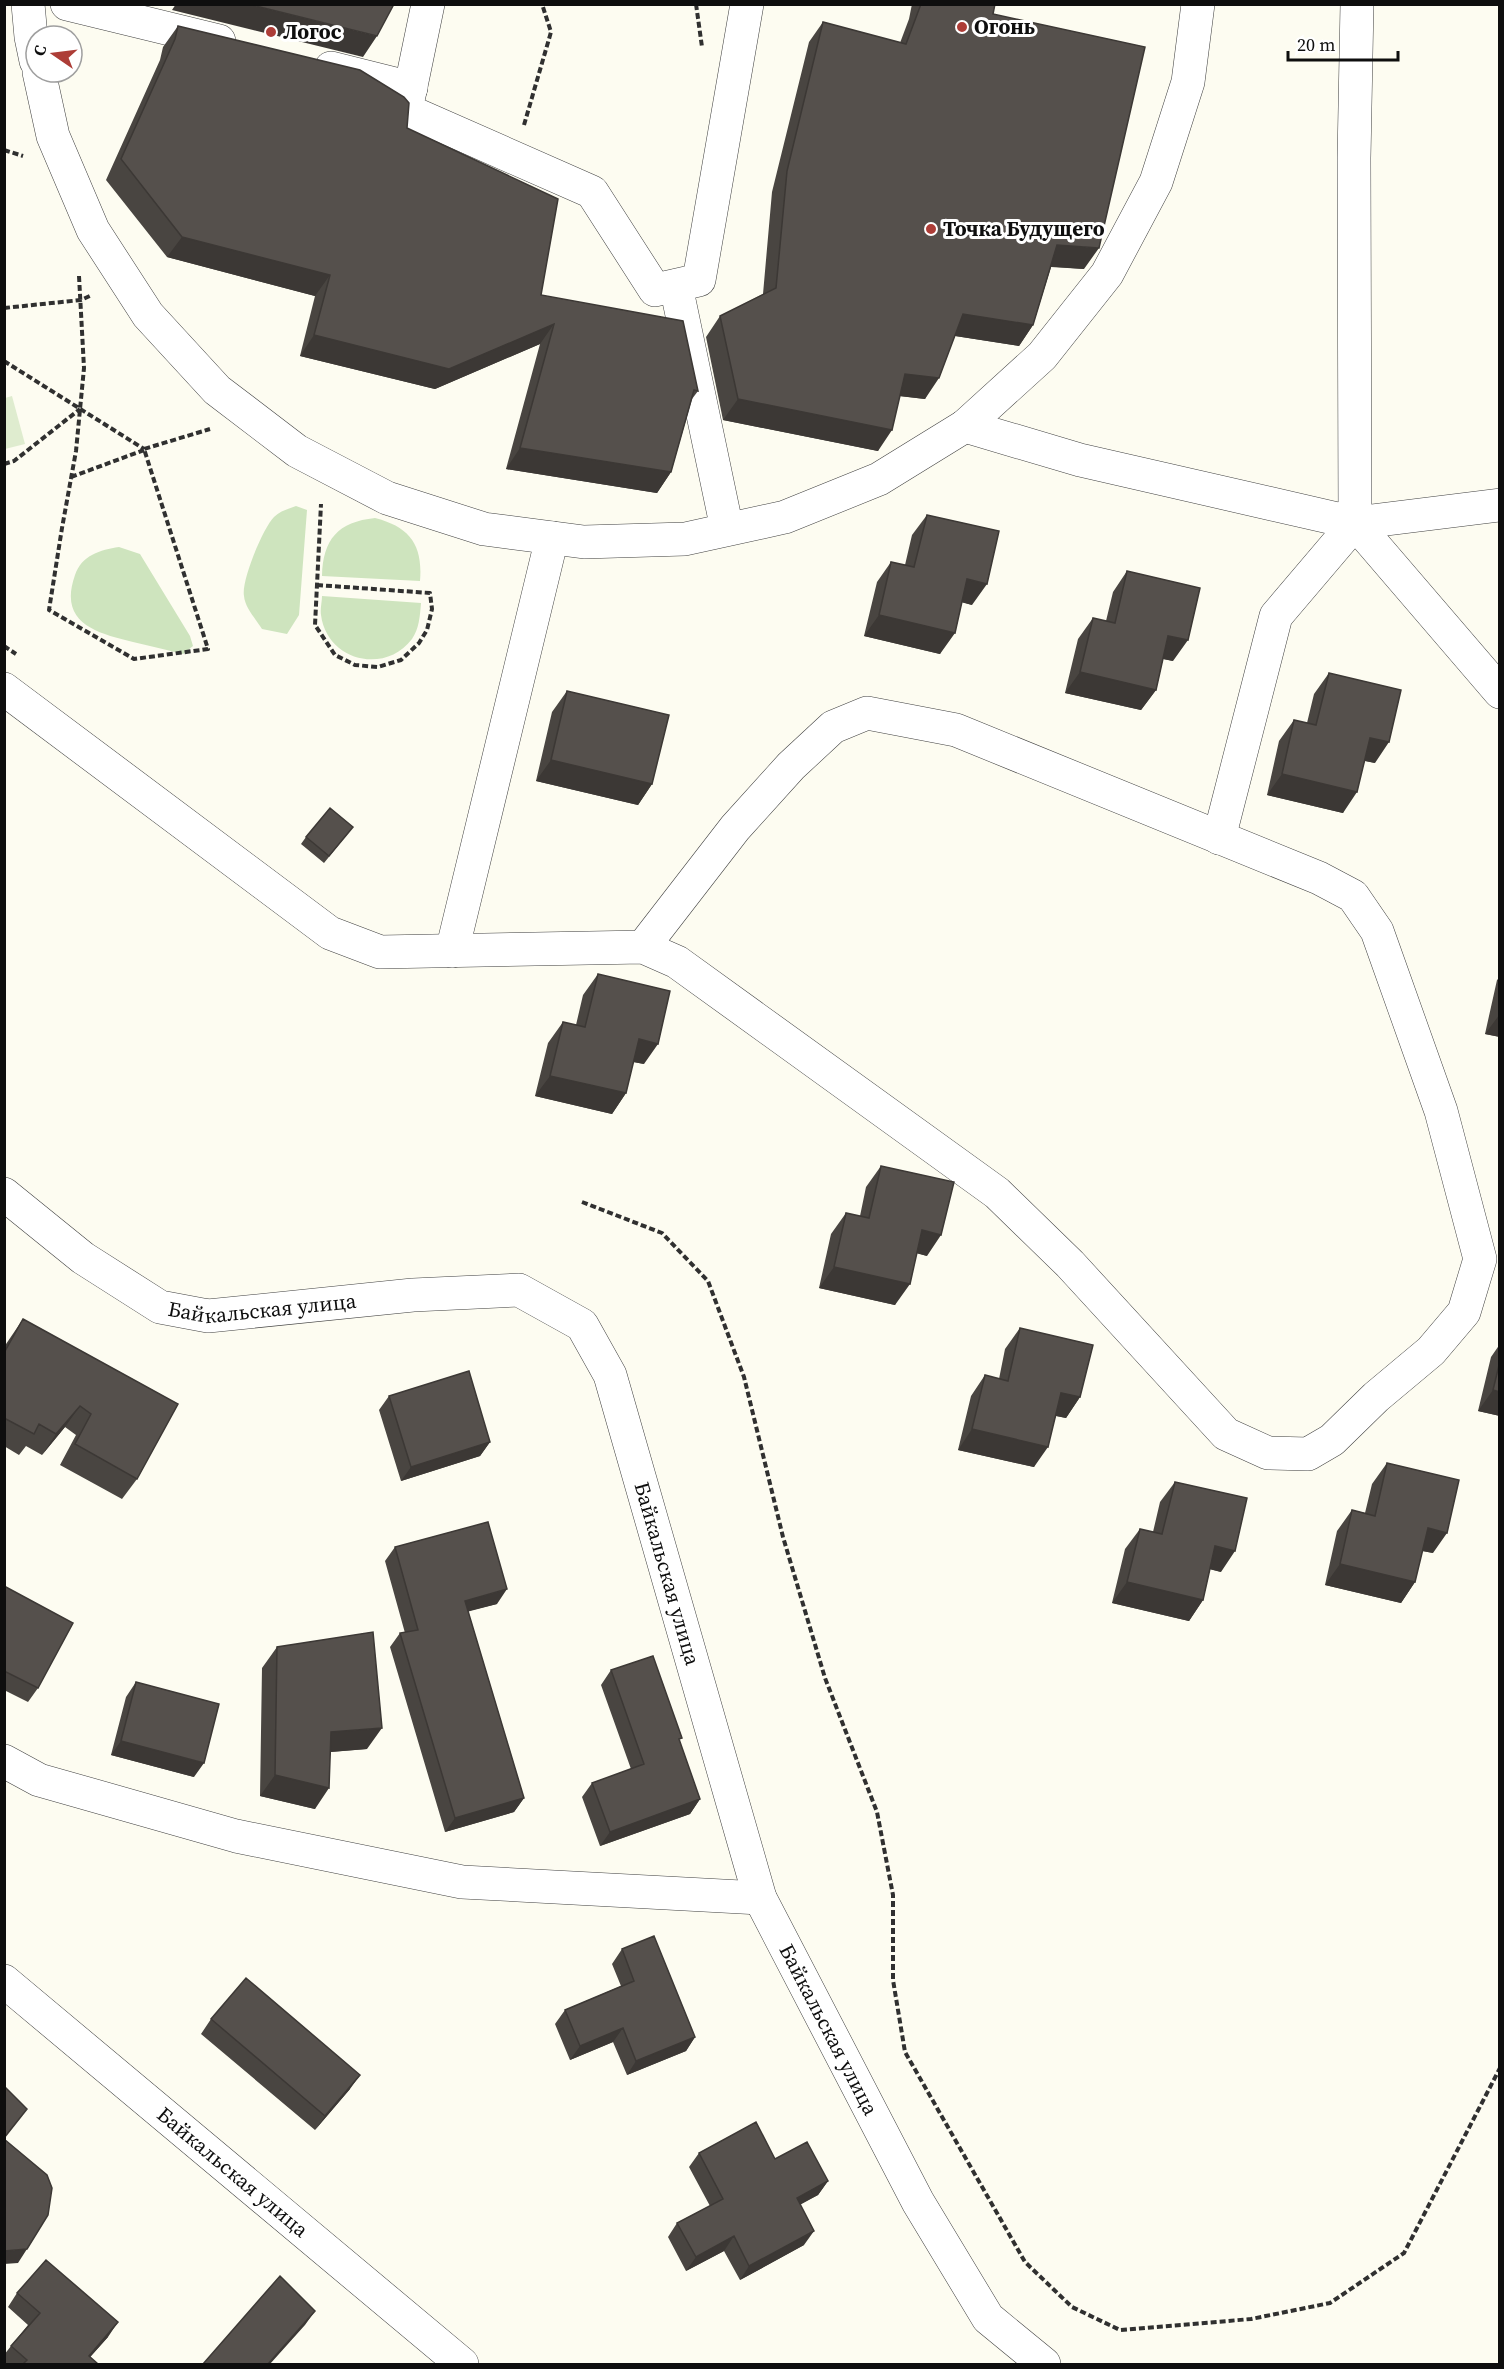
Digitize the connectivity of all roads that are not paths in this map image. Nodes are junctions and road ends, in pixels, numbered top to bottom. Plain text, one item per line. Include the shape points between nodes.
1 (28, 4) edge
2 (67, 4) edge
3 (428, 4) edge
4 (747, 4) edge
5 (1198, 4) edge
6 (1357, 4) edge
7 (30, 24) edge
8 (250, 49) edge
9 (308, 63) edge
10 (42, 84) edge
11 (411, 88) junction
12 (676, 286) junction
13 (964, 426) junction
14 (1500, 505) edge
15 (1355, 523) junction
16 (727, 530) junction
17 (552, 538) junction
18 (4, 689) edge
19 (1500, 692) edge
20 (1219, 837) junction
21 (643, 947) junction
22 (452, 951) junction
23 (4, 1194) edge
24 (4, 1761) edge
25 (760, 1898) junction
26 (4, 1981) edge
27 (462, 2364) edge
28 (1044, 2364) edge

1 - 7 street
2 - 8 street
3 - 11 street
4 - 12 street via 699,280
5 - 13 street via 1188,82 1156,182 1107,274 1042,356
6 - 15 street
9 - 11 street
10 - 17 street via 53,136 93,230 148,315 217,390 297,451 387,498 484,529
11 - 12 street via 406,110 592,192 655,290
12 - 16 street
13 - 15 street via 1080,460
13 - 16 street via 879,479 785,517
14 - 15 street
15 - 19 street
15 - 20 street via 1276,616
16 - 17 street via 685,538 584,542
17 - 22 street
18 - 22 street via 330,933 380,952
20 - 21 street via 956,730 867,713 833,727 791,766 735,828
20 - 21 street via 1320,878 1353,896 1377,931 1441,1110 1480,1259 1464,1312 1431,1352 1376,1396 1332,1440 1308,1454 1268,1453 1226,1434 1070,1264 997,1193 677,962
21 - 22 street
23 - 25 street, Байкальская улица via 83,1258 160,1307 208,1316 413,1295 519,1290 582,1324 610,1375
24 - 25 street via 39,1779 236,1836 462,1882
25 - 28 street, Байкальская улица via 918,2202 988,2318
26 - 27 street, Байкальская улица

